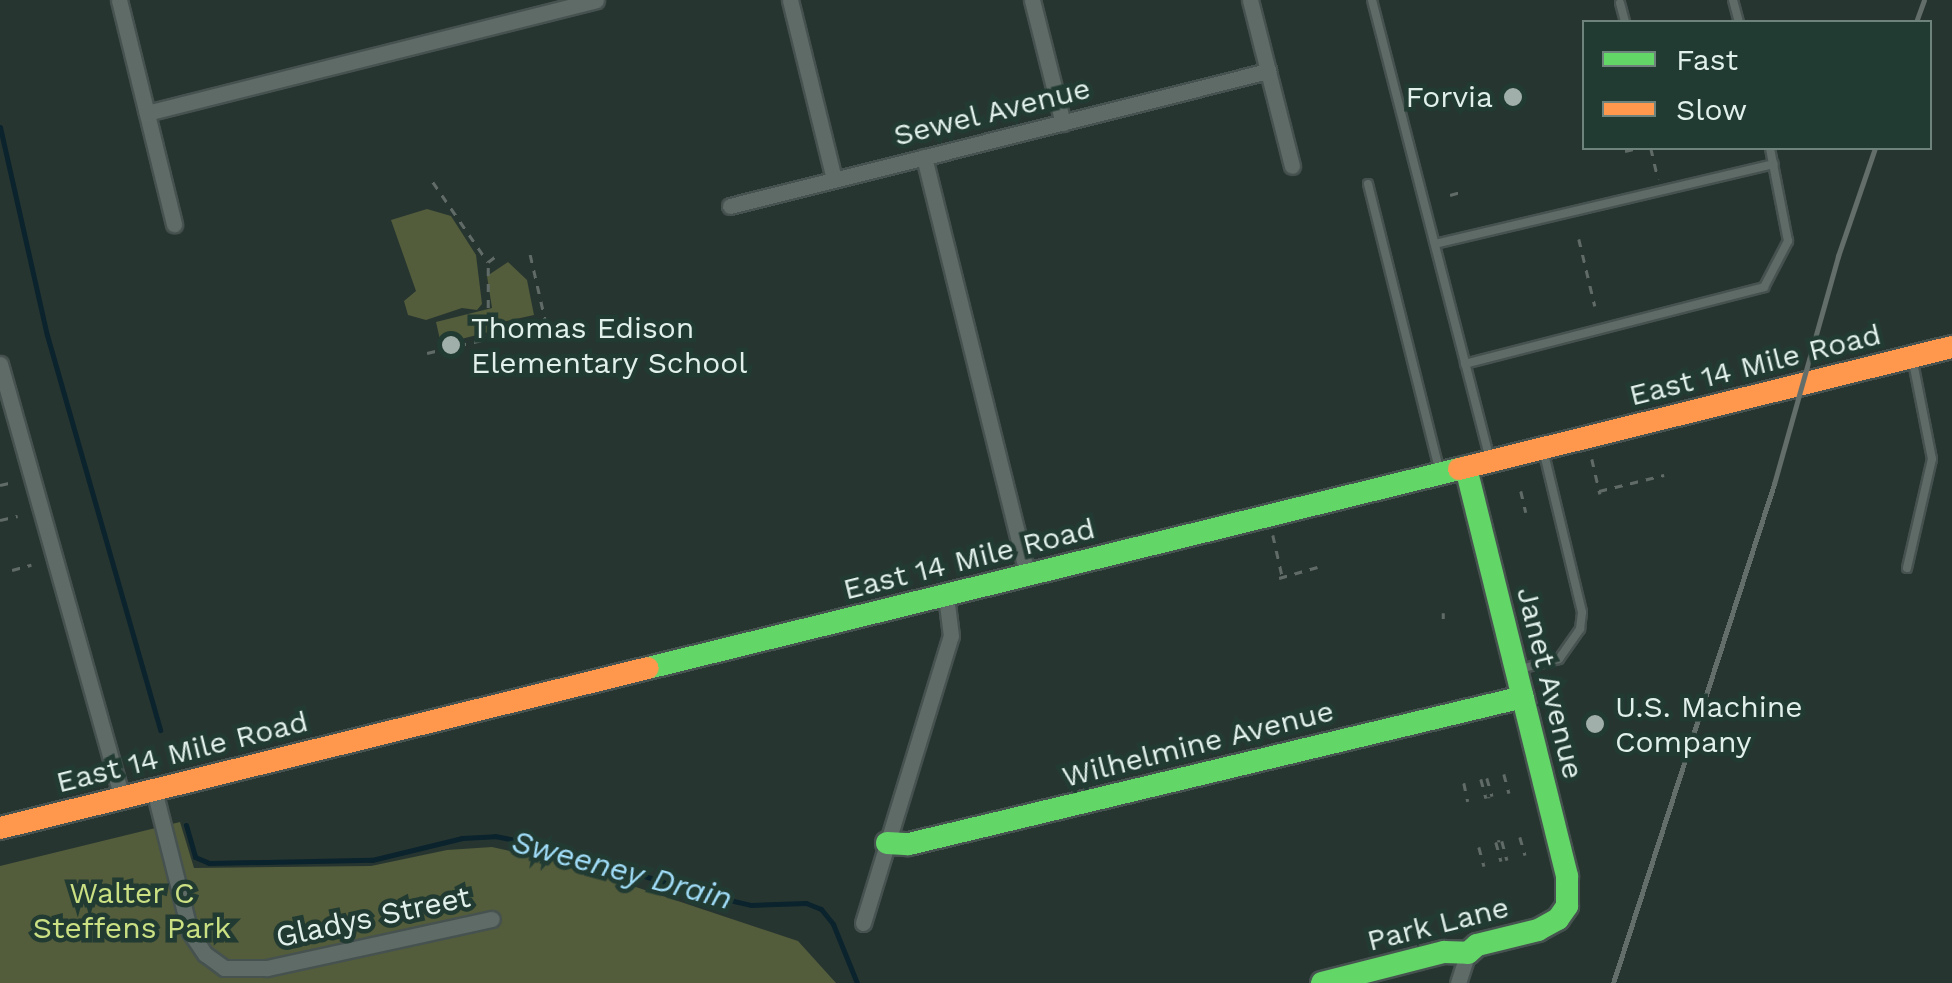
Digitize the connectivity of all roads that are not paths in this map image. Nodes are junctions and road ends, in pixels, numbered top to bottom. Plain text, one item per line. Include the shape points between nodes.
1 (119, 0) edge
2 (596, 0) edge
3 (790, 0) edge
4 (1032, 0) edge
5 (1250, 0) edge
6 (1372, 0) edge
7 (1620, 3) dead end
8 (1624, 20) edge
9 (1268, 71) junction
10 (148, 113) junction
11 (1063, 122) junction
12 (1770, 150) edge
13 (924, 157) junction
14 (1774, 164) junction
15 (1292, 166) dead end
16 (834, 180) junction
17 (1368, 184) dead end
18 (730, 206) dead end
19 (174, 224) dead end
20 (1434, 244) junction
21 (1952, 347) edge
22 (1912, 357) junction
23 (0, 364) edge
24 (1465, 364) junction
25 (1543, 449) junction
26 (1490, 462) junction
27 (1466, 467) junction
28 (1440, 473) junction
29 (1907, 568) dead end
30 (1028, 576) junction
31 (946, 596) junction
32 (1516, 670) junction
33 (1523, 696) junction
34 (154, 790) junction
35 (122, 799) junction
36 (0, 828) edge
37 (888, 844) junction
38 (1563, 913) joint
39 (492, 919) dead end
40 (863, 923) dead end
41 (1468, 953) junction
42 (1322, 983) edge
43 (1458, 983) edge

1 - 10 street
2 - 10 street
3 - 16 street
4 - 11 street
5 - 9 street
6 - 20 lane
7 - 8 lane
9 - 11 street, Sewel Avenue
9 - 15 street
10 - 19 street
11 - 13 street, Sewel Avenue
12 - 14 lane
13 - 16 street, Sewel Avenue
13 - 30 street
14 - 20 lane
14 - 24 lane via 1788,241 1764,287
16 - 18 street, Sewel Avenue
17 - 28 lane
20 - 24 lane
21 - 22 main road, East 14 Mile Road
22 - 25 main road, East 14 Mile Road
22 - 29 lane via 1932,459
23 - 35 street
24 - 26 lane
25 - 26 main road, East 14 Mile Road
25 - 32 lane via 1582,612 1580,629 1559,659
26 - 27 main road, East 14 Mile Road
27 - 28 main road, East 14 Mile Road
27 - 32 main road, Janet Avenue
28 - 30 main road, East 14 Mile Road
30 - 31 main road, East 14 Mile Road
31 - 34 main road, East 14 Mile Road
31 - 37 street via 951,636
32 - 33 main road, Janet Avenue
33 - 37 main road, Wilhelmine Avenue
33 - 38 main road, Janet Avenue via 1567,876
34 - 35 main road, East 14 Mile Road
34 - 39 street, Gladys Street via 190,932 224,968 267,968
35 - 36 main road, East 14 Mile Road
37 - 40 street
38 - 41 main road, Park Lane via 1538,930
41 - 42 main road, Park Lane via 1444,952
41 - 43 street

